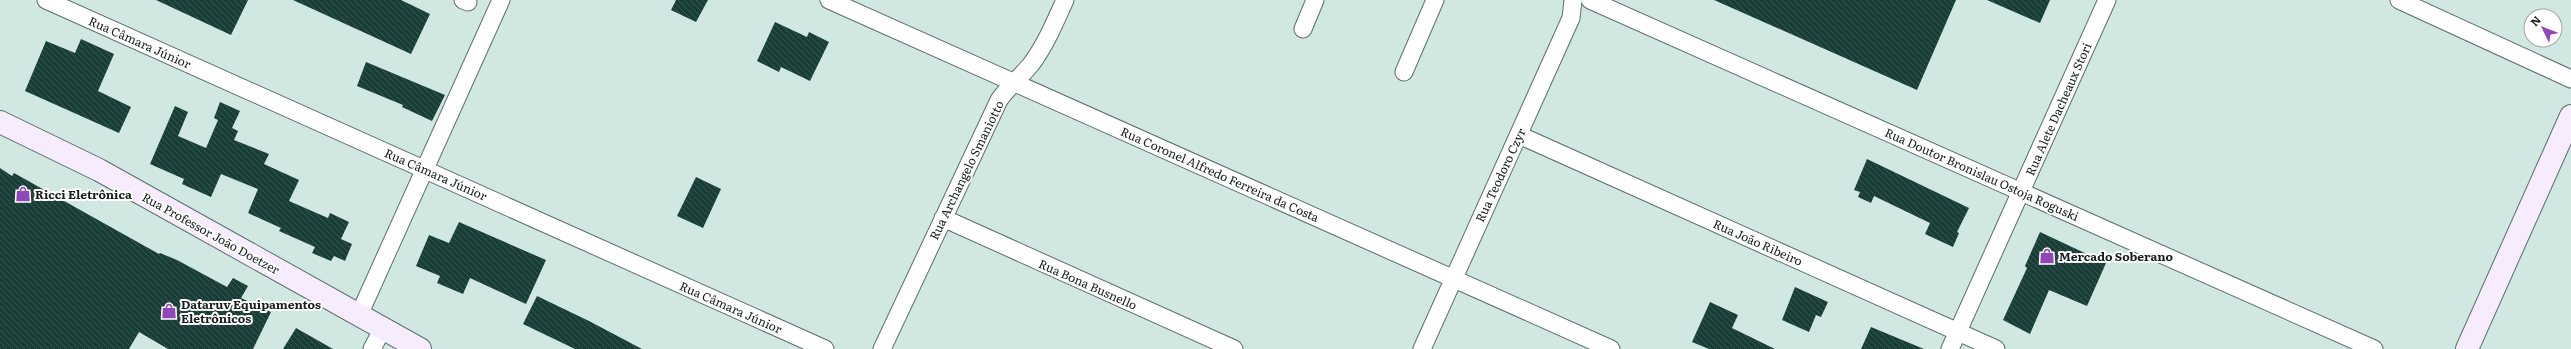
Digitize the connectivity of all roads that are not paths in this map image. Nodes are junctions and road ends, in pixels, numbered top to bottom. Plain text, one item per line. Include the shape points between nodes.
1 (46, 0) edge
2 (501, 0) edge
3 (829, 0) edge
4 (1065, 0) edge
5 (1315, 0) edge
6 (1435, 0) edge
7 (1573, 0) edge
8 (1590, 0) edge
9 (2107, 0) edge
10 (2399, 0) edge
11 (1303, 29) dead end
12 (1404, 72) dead end
13 (2571, 79) edge
14 (1016, 84) junction
15 (2571, 116) edge
16 (0, 122) edge
17 (1519, 135) junction
18 (425, 170) junction
19 (2020, 192) junction
20 (943, 218) junction
21 (1453, 279) junction
22 (359, 315) junction
23 (383, 328) junction
24 (1957, 332) junction
25 (372, 349) edge
26 (420, 349) edge
27 (825, 349) edge
28 (882, 349) edge
29 (1234, 349) edge
30 (1422, 349) edge
31 (1611, 349) edge
32 (1950, 349) edge
33 (1996, 349) edge
34 (2374, 349) edge
35 (2467, 349) edge

1 - 18 street, Rua Câmara Júnior
2 - 18 street
3 - 14 street, Rua Coronel Alfredo Ferreira da Costa
4 - 14 street, Rua Archangelo Smaniotto via 1041,49
5 - 11 street
6 - 12 street
7 - 17 street, Rua Teodoro Czyr via 1571,18
8 - 19 street, Rua Doutor Bronislau Ostoja Roguski
9 - 19 street, Rua Alete Dacheaux Stori
10 - 13 street
14 - 20 street, Rua Archangelo Smaniotto via 1005,91 999,100
14 - 21 street, Rua Coronel Alfredo Ferreira da Costa
15 - 35 main road
16 - 22 main road, Rua Professor João Doetzer via 92,167
17 - 21 street, Rua Teodoro Czyr
17 - 24 street, Rua João Ribeiro
18 - 22 street
18 - 27 street, Rua Câmara Júnior
19 - 24 street, Rua Alete Dacheaux Stori
19 - 34 street, Rua Doutor Bronislau Ostoja Roguski
20 - 28 street, Rua Archangelo Smaniotto
20 - 29 street, Rua Bona Busnello
21 - 30 street, Rua Teodoro Czyr
21 - 31 street, Rua Coronel Alfredo Ferreira da Costa
22 - 23 main road, Rua Professor João Doetzer
23 - 25 street
23 - 26 main road, Rua Professor João Doetzer
24 - 32 street, Rua Alete Dacheaux Stori
24 - 33 street, Rua João Ribeiro

